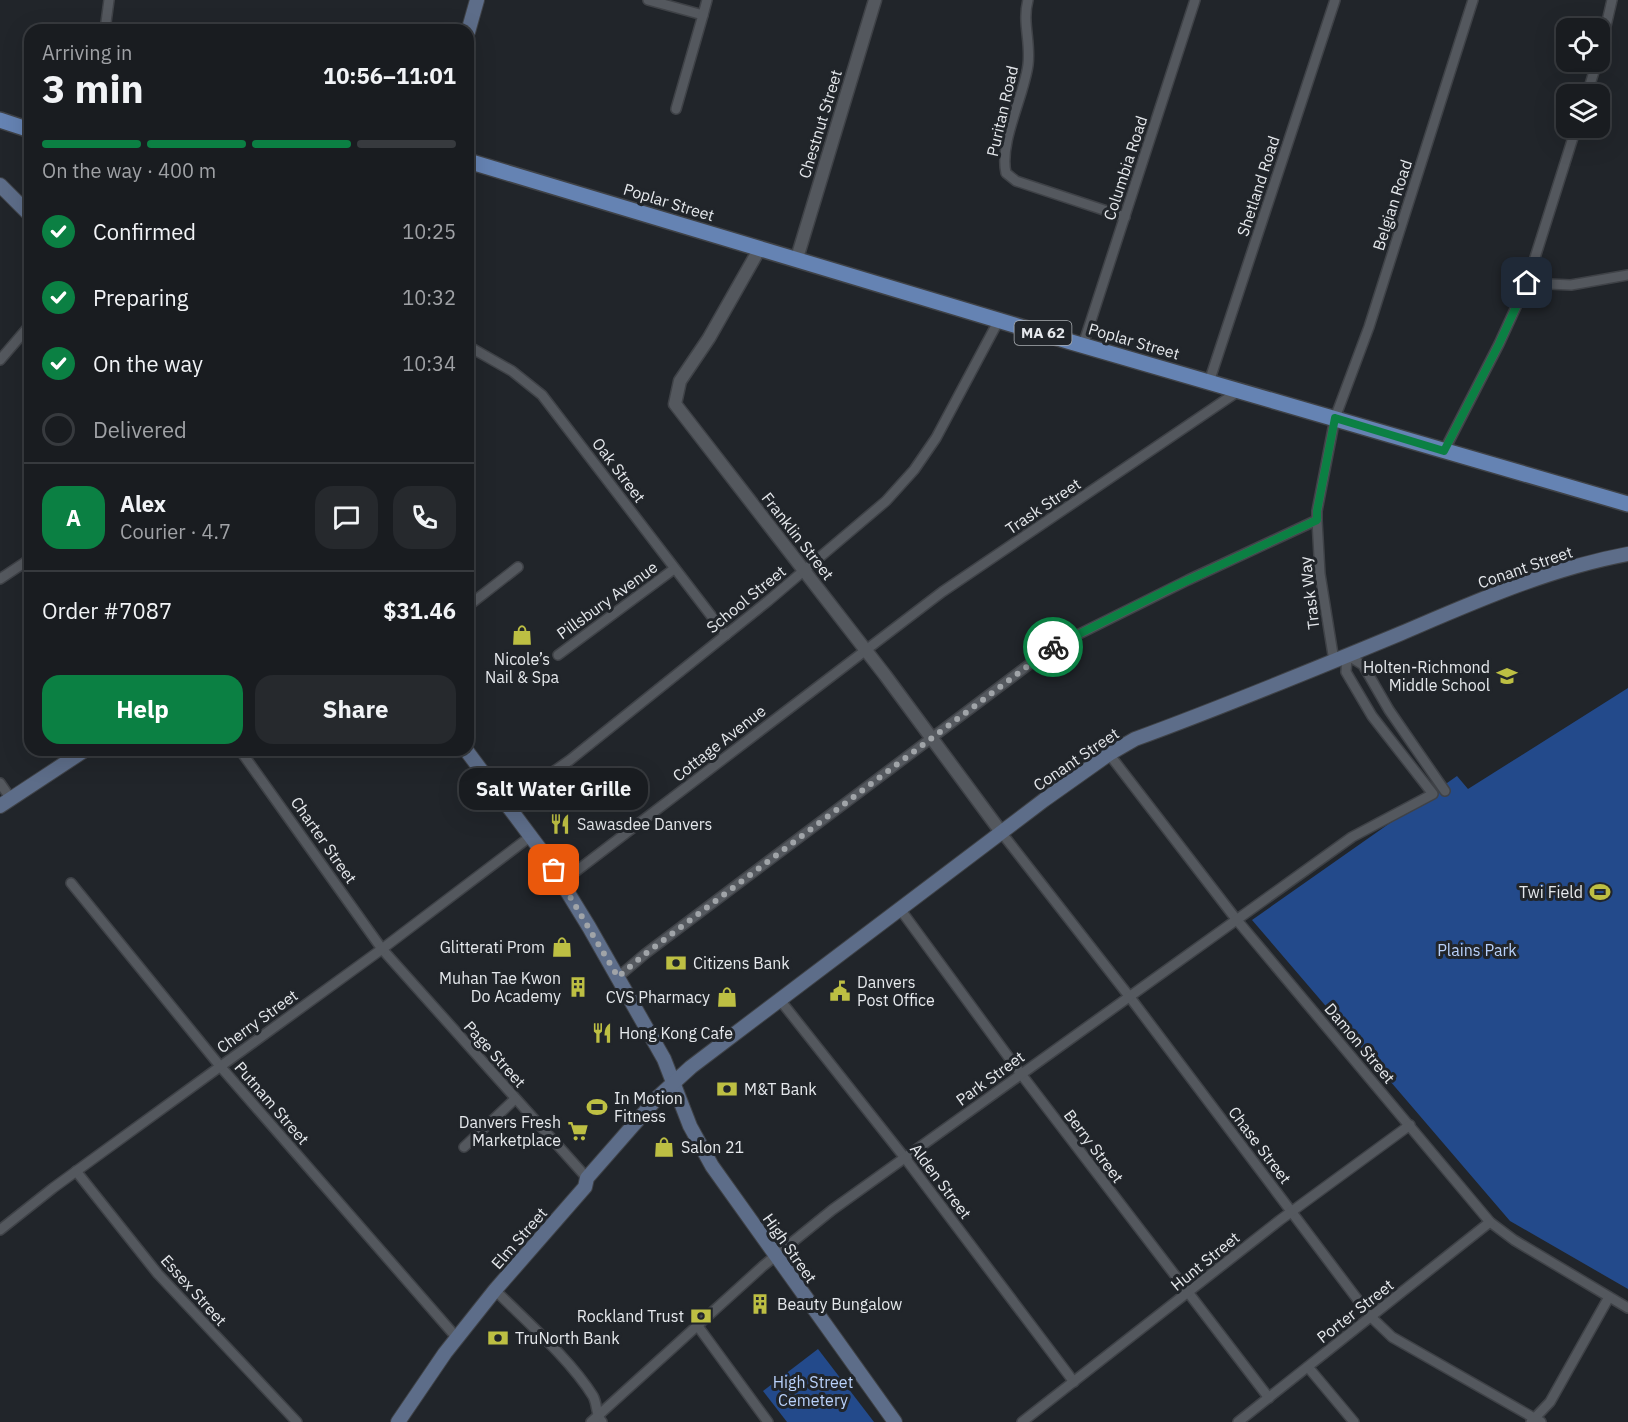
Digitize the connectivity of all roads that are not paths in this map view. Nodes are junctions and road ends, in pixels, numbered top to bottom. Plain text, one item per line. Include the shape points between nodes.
1 (109, 0) edge
2 (477, 0) edge
3 (648, 0) edge
4 (707, 0) edge
5 (875, 0) edge
6 (1028, 0) edge
7 (1195, 0) edge
8 (1335, 0) edge
9 (1473, 0) edge
10 (1612, 0) edge
11 (703, 15) junction
12 (1608, 18) edge
13 (106, 24) edge
14 (470, 24) edge
15 (676, 109) dead end
16 (0, 120) edge
17 (24, 128) edge
18 (1573, 138) edge
19 (474, 163) edge
20 (0, 185) edge
21 (24, 209) edge
22 (1125, 217) junction
23 (760, 248) junction
24 (797, 258) junction
25 (1628, 275) edge
26 (1527, 283) junction
27 (1000, 318) junction
28 (24, 332) edge
29 (1083, 345) junction
30 (474, 349) edge
31 (0, 360) edge
32 (1209, 382) junction
33 (1239, 390) junction
34 (1335, 418) junction
35 (1444, 451) junction
36 (1625, 505) edge
37 (1317, 520) junction
38 (1628, 554) edge
39 (24, 563) edge
40 (518, 567) dead end
41 (674, 569) junction
42 (804, 570) junction
43 (0, 579) edge
44 (474, 601) edge
45 (726, 635) junction
46 (865, 650) junction
47 (558, 655) dead end
48 (1347, 655) junction
49 (1334, 661) junction
50 (931, 738) junction
51 (1108, 754) junction
52 (76, 756) edge
53 (244, 756) edge
54 (471, 756) edge
55 (0, 783) edge
56 (1445, 791) dead end
57 (5, 802) edge
58 (507, 804) junction
59 (1001, 832) junction
60 (531, 836) junction
61 (562, 882) junction
62 (71, 883) dead end
63 (900, 909) junction
64 (1236, 919) junction
65 (382, 949) junction
66 (618, 977) junction
67 (1129, 996) junction
68 (780, 1000) junction
69 (220, 1066) junction
70 (1021, 1074) junction
71 (673, 1084) junction
72 (515, 1100) junction
73 (1410, 1125) junction
74 (464, 1147) dead end
75 (905, 1158) junction
76 (76, 1171) junction
77 (587, 1178) junction
78 (1291, 1212) junction
79 (1490, 1222) junction
80 (0, 1230) edge
81 (775, 1256) junction
82 (495, 1290) junction
83 (1188, 1294) junction
84 (1609, 1297) junction
85 (1628, 1308) edge
86 (1370, 1316) junction
87 (697, 1325) junction
88 (457, 1338) junction
89 (1308, 1367) junction
90 (1074, 1382) junction
91 (1269, 1398) junction
92 (597, 1420) edge
93 (1536, 1421) edge
94 (297, 1422) edge
95 (398, 1422) edge
96 (768, 1422) edge
97 (895, 1422) edge
98 (1022, 1422) edge
99 (1238, 1422) edge
100 (1354, 1422) edge

1 - 13 street
2 - 14 main road
3 - 11 street
4 - 11 street
5 - 24 street, Chestnut Street
6 - 22 street, Puritan Road via 1028,65 1005,154 1006,173 1016,181
7 - 22 street, Columbia Road
8 - 32 street, Shetland Road
9 - 34 street, Belgian Road
10 - 12 street
11 - 15 street
16 - 17 main road
18 - 26 street
19 - 23 main road, Poplar Street / MA 62
20 - 21 main road
22 - 29 street, Columbia Road
23 - 24 main road, Poplar Street / MA 62
23 - 42 street, Franklin Street via 680,381 675,404
24 - 27 main road, Poplar Street / MA 62
25 - 26 street via 1571,285
26 - 35 street
27 - 29 main road, Poplar Street / MA 62
27 - 42 street, School Street via 936,438 914,470 886,501
28 - 31 street
29 - 32 main road, Poplar Street / MA 62
30 - 41 street, Oak Street via 512,371 542,395
32 - 33 main road, Poplar Street / MA 62
33 - 34 main road, Poplar Street / MA 62
33 - 46 street, Trask Street via 985,561
34 - 35 main road, Poplar Street / MA 62
34 - 37 street, Belgian Road
35 - 36 main road, Poplar Street / MA 62
37 - 49 street, Trask Way via 1320,574
37 - 50 street via 1051,648
38 - 48 main road, Conant Street via 1525,582
39 - 43 street
40 - 44 street
41 - 45 street, Oak Street
41 - 47 street, Pillsbury Avenue
42 - 45 street, School Street
42 - 46 street, Franklin Street
45 - 58 street, School Street via 570,760
46 - 50 street, Franklin Street
46 - 61 street, Cottage Avenue
48 - 49 main road, Conant Street
48 - 56 street via 1363,665
48 - 64 street, Park Street via 1346,672 1367,707 1433,795 1352,837
49 - 51 main road, Conant Street
50 - 59 street, Franklin Street
50 - 66 street
51 - 59 main road, Conant Street
51 - 64 street, Damon Street
52 - 57 main road
53 - 65 street, Charter Street
54 - 58 main road, High Street
55 - 57 street
58 - 60 main road, High Street
59 - 63 main road, Conant Street
59 - 67 street, Chase Street
60 - 61 main road, High Street
60 - 65 street, Cherry Street
61 - 66 main road, High Street
62 - 69 street, Putnam Street
63 - 68 main road, Conant Street
63 - 70 street, Berry Street
64 - 67 street, Park Street
64 - 73 street, Damon Street
65 - 69 street, Cherry Street
65 - 72 street, Page Street
66 - 71 main road, High Street via 664,1059
67 - 70 street, Park Street
67 - 78 street, Chase Street
68 - 71 main road, Conant Street
68 - 75 street, Alden Street
69 - 76 street, Cherry Street
69 - 88 street, Putnam Street
70 - 75 street, Park Street
70 - 83 street, Berry Street
71 - 77 main road, Elm Street
71 - 81 main road, High Street via 712,1166
72 - 74 street
72 - 77 street, Page Street
73 - 78 street, Hunt Street
73 - 79 street, Damon Street
75 - 81 street, Park Street
75 - 90 street, Alden Street
76 - 80 street, Cherry Street
76 - 94 street, Essex Street via 158,1274
77 - 82 main road, Elm Street via 579,1194
78 - 83 street, Hunt Street
78 - 86 street, Chase Street
79 - 84 street, Damon Street
79 - 86 street, Porter Street
81 - 87 street, Park Street
81 - 97 main road, High Street
82 - 88 main road, Elm Street
82 - 92 street via 555,1350 587,1389 594,1398
83 - 90 street, Hunt Street
83 - 91 street, Berry Street
84 - 85 street, Damon Street
84 - 93 street
86 - 89 street, Porter Street
86 - 93 street, Chase Street via 1392,1337
87 - 92 street, Park Street
87 - 96 street
88 - 95 main road, Elm Street
89 - 91 street, Porter Street
89 - 100 street
90 - 98 street, Hunt Street
91 - 99 street, Porter Street

